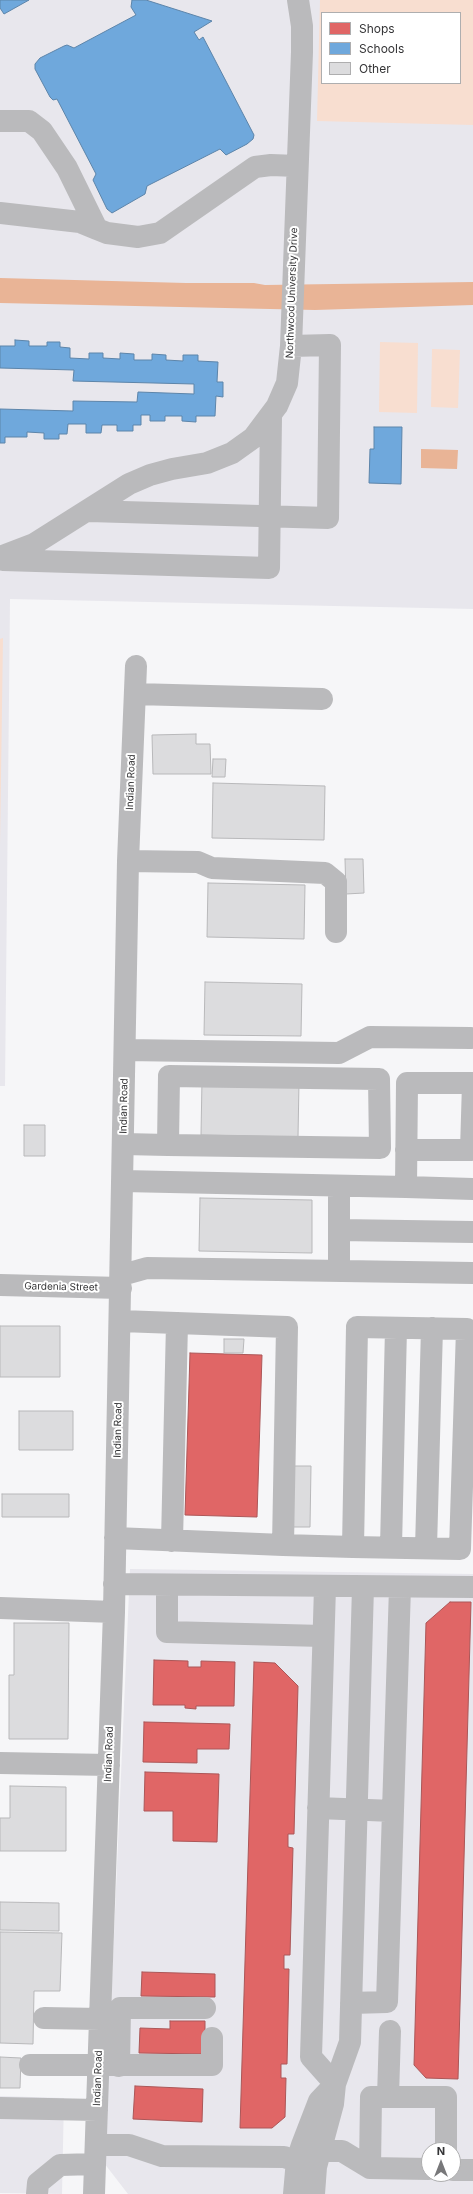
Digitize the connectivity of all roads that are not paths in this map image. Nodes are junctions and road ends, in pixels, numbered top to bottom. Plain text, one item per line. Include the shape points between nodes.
1 (298, 0) edge
2 (0, 121) edge
3 (297, 166) junction
4 (0, 213) edge
5 (97, 229) junction
6 (291, 346) junction
7 (270, 417) junction
8 (89, 511) junction
9 (270, 516) junction
10 (0, 558) edge
11 (136, 666) dead end
12 (135, 694) junction
13 (322, 699) dead end
14 (128, 861) junction
15 (336, 932) dead end
16 (471, 1038) dead end
17 (125, 1050) junction
18 (124, 1144) junction
19 (168, 1145) junction
20 (406, 1150) dead end
21 (123, 1181) junction
22 (339, 1186) junction
23 (406, 1187) junction
24 (473, 1189) edge
25 (339, 1230) junction
26 (473, 1232) edge
27 (339, 1271) junction
28 (473, 1273) edge
29 (122, 1282) junction
30 (0, 1285) edge
31 (121, 1321) junction
32 (177, 1323) junction
33 (396, 1328) junction
34 (432, 1328) junction
35 (116, 1538) junction
36 (172, 1541) junction
37 (283, 1545) junction
38 (353, 1547) junction
39 (391, 1547) junction
40 (426, 1548) junction
41 (114, 1584) junction
42 (167, 1585) junction
43 (325, 1587) junction
44 (473, 1587) edge
45 (363, 1588) junction
46 (400, 1588) junction
47 (0, 1608) edge
48 (114, 1612) junction
49 (323, 1636) junction
50 (0, 1763) edge
51 (109, 1765) junction
52 (318, 1808) junction
53 (357, 1810) junction
54 (393, 1810) junction
55 (351, 2003) junction
56 (205, 2008) dead end
57 (44, 2018) dead end
58 (100, 2018) junction
59 (390, 2031) dead end
60 (212, 2038) dead end
61 (30, 2065) dead end
62 (109, 2066) junction
63 (334, 2084) junction
64 (388, 2097) junction
65 (0, 2108) edge
66 (97, 2110) junction
67 (446, 2142) edge
68 (95, 2154) junction
69 (311, 2159) junction
70 (370, 2168) junction
71 (421, 2169) edge
72 (461, 2170) edge
73 (473, 2170) edge
74 (37, 2194) edge
75 (94, 2194) edge
76 (294, 2194) edge
77 (314, 2194) edge

1 - 3 street, Northwood University Drive via 302,52
2 - 5 street via 29,121 42,131 66,168
3 - 5 street via 254,167 160,234 138,237 107,233
3 - 6 street, Northwood University Drive
4 - 5 street via 80,222
6 - 7 street, Northwood University Drive via 287,382
6 - 9 street via 330,345 328,518
7 - 8 street, Northwood University Drive via 253,438 232,453 207,463 150,475 129,484
7 - 9 street
8 - 9 street
8 - 10 street, Northwood University Drive via 34,544
9 - 10 street via 269,568
11 - 12 street, Indian Road
12 - 13 street
12 - 14 street, Indian Road
14 - 15 street via 198,862 212,868 325,873 336,882
14 - 17 street, Indian Road
16 - 17 street via 370,1038 339,1052
17 - 18 street, Indian Road
18 - 19 street
18 - 21 street, Indian Road
19 - 19 street via 380,1148 379,1079 169,1076
20 - 23 street
21 - 22 street
21 - 29 street, Indian Road
22 - 23 street
22 - 25 street
23 - 24 street
25 - 26 street
25 - 27 street
27 - 28 street, Gardenia Street
27 - 29 street, Gardenia Street via 147,1268
29 - 30 street, Gardenia Street
29 - 31 street, Indian Road
31 - 32 street
31 - 35 street, Indian Road
32 - 36 street
32 - 37 street via 286,1327
33 - 34 street
33 - 38 street via 357,1327
33 - 39 street
34 - 40 street
34 - 40 street via 467,1329 467,1337 460,1549
35 - 36 street
35 - 41 street, Indian Road
36 - 37 street
37 - 38 street
38 - 39 street
39 - 40 street
41 - 42 street
41 - 48 street, Indian Road
42 - 43 street
42 - 49 street via 167,1632
43 - 45 street
43 - 49 street
44 - 46 street
45 - 46 street
45 - 53 street
46 - 54 street
47 - 48 street
48 - 51 street, Indian Road
49 - 52 street
50 - 51 street
51 - 58 street, Indian Road
52 - 53 street
52 - 63 street via 311,2057
53 - 54 street
53 - 55 street
54 - 55 street via 387,2002
55 - 63 street via 350,2042
56 - 62 street via 120,2008
57 - 58 street
58 - 62 street, Indian Road
59 - 64 street
60 - 62 street via 212,2065
61 - 62 street
62 - 66 street, Indian Road
63 - 69 street via 333,2104
64 - 67 street via 446,2097
64 - 70 street via 371,2097
65 - 66 street
66 - 68 street, Indian Road
68 - 69 street via 129,2145 162,2156
68 - 74 street via 60,2165 38,2183
68 - 75 street, Indian Road
69 - 70 street via 342,2151
69 - 76 street
69 - 77 street
70 - 71 street
72 - 73 street

